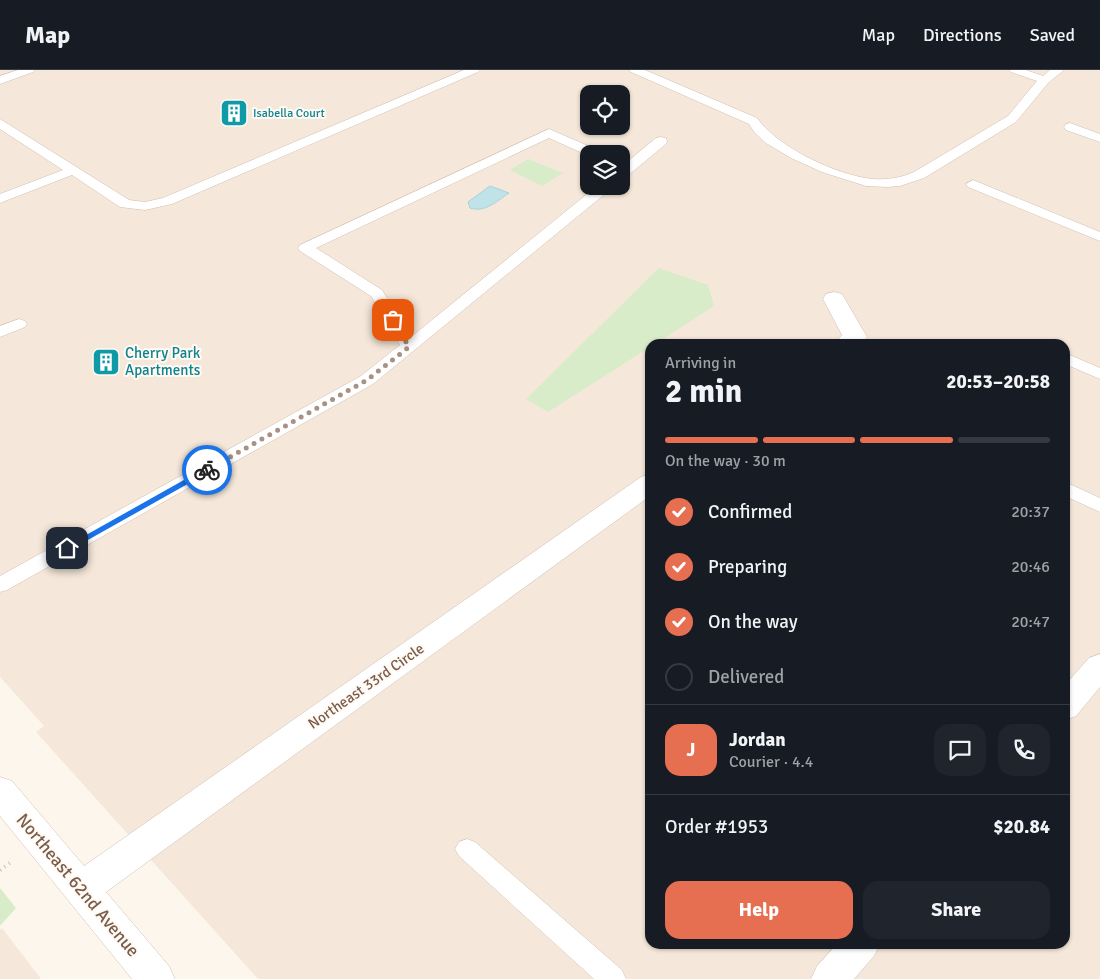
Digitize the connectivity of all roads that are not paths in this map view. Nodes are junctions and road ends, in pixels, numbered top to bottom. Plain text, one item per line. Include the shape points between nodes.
1 (29, 70) edge
2 (474, 70) edge
3 (635, 70) edge
4 (1015, 70) edge
5 (1058, 70) edge
6 (0, 80) edge
7 (1044, 80) junction
8 (0, 124) edge
9 (1070, 128) dead end
10 (1100, 138) edge
11 (661, 141) dead end
12 (580, 147) edge
13 (630, 164) edge
14 (71, 171) junction
15 (973, 184) dead end
16 (595, 195) edge
17 (0, 199) edge
18 (1100, 237) edge
19 (834, 299) dead end
20 (19, 324) dead end
21 (0, 332) edge
22 (852, 339) edge
23 (409, 347) junction
24 (1070, 360) edge
25 (1100, 374) edge
26 (645, 487) edge
27 (1070, 491) edge
28 (1100, 506) edge
29 (0, 585) edge
30 (1100, 666) edge
31 (1070, 701) edge
32 (0, 791) edge
33 (467, 849) dead end
34 (81, 889) junction
35 (857, 949) edge
36 (156, 979) edge
37 (613, 979) edge
38 (830, 979) edge

1 - 6 lane
2 - 14 lane via 156,204 125,204
3 - 7 lane via 753,121 761,133 796,155 852,178 882,184 914,178 1012,119
4 - 7 lane
5 - 7 lane
8 - 14 lane
9 - 10 lane
11 - 13 lane
12 - 23 lane via 549,133 305,248 377,293
14 - 17 lane
15 - 18 lane
16 - 23 lane
19 - 22 street via 855,337
20 - 21 lane
23 - 29 lane via 367,380
24 - 25 lane
26 - 34 street, Northeast 33rd Circle
27 - 28 lane
30 - 31 street
32 - 34 street, Northeast 62nd Avenue
33 - 37 lane
34 - 36 street, Northeast 62nd Avenue
35 - 38 street

